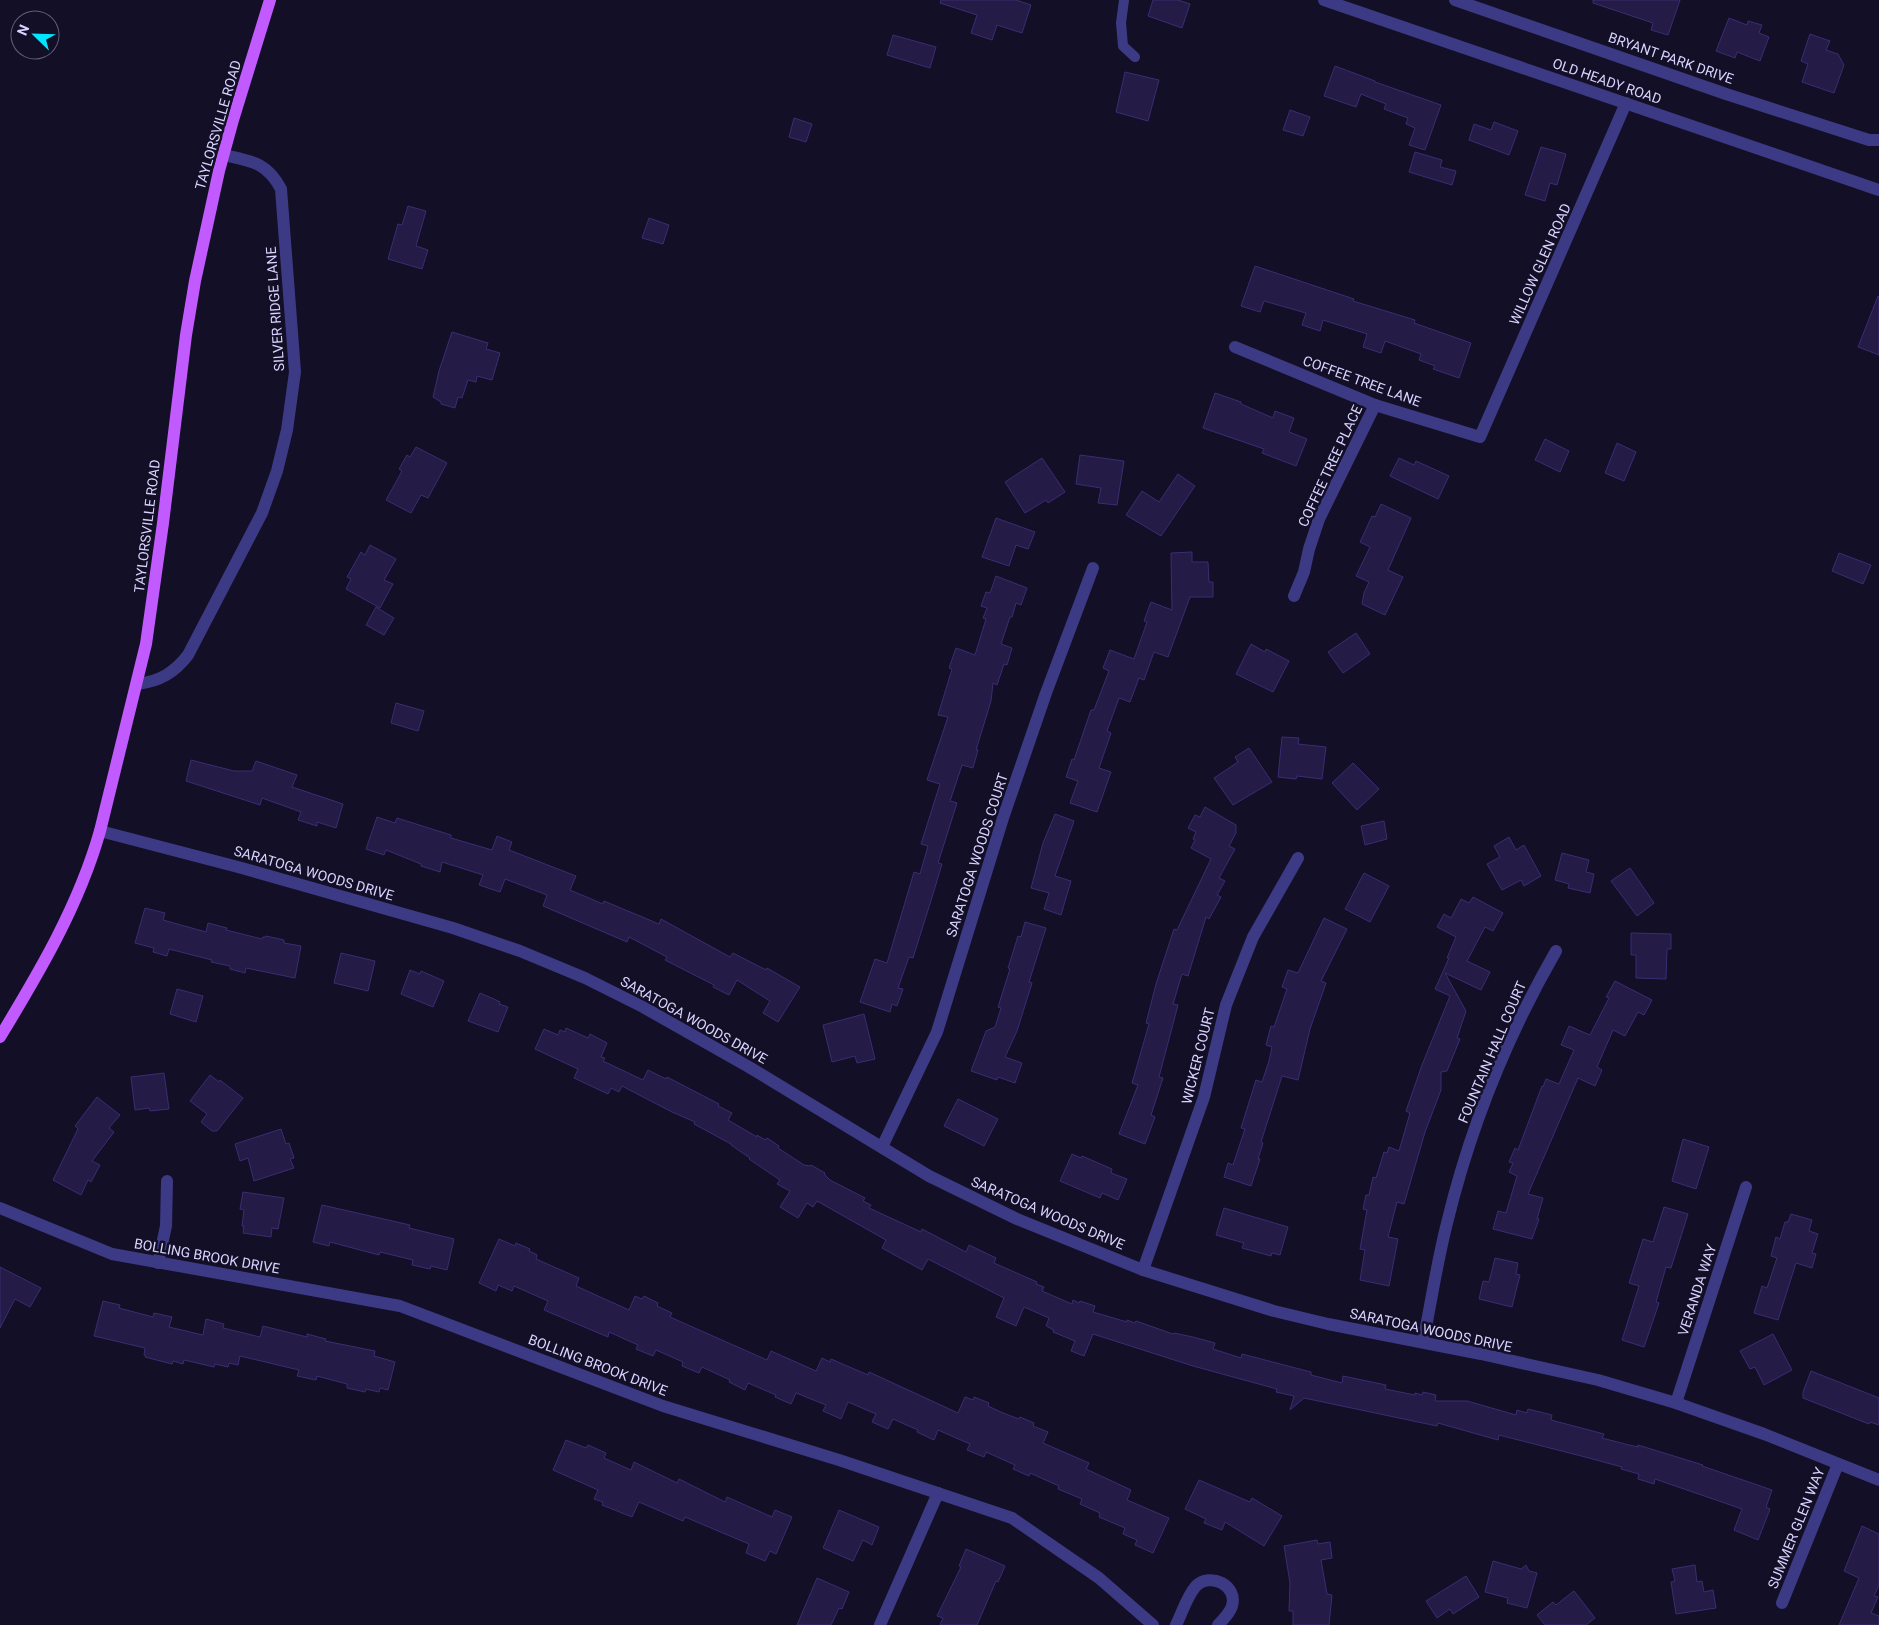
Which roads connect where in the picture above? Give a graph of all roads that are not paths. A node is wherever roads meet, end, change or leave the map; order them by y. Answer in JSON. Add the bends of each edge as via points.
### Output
{"nodes":[{"id":1,"x":270,"y":0,"type":"edge"},
{"id":2,"x":1124,"y":0,"type":"edge"},
{"id":3,"x":1324,"y":0,"type":"edge"},
{"id":4,"x":1455,"y":0,"type":"edge"},
{"id":5,"x":1135,"y":57,"type":"dead end"},
{"id":6,"x":1626,"y":103,"type":"junction"},
{"id":7,"x":1879,"y":140,"type":"edge"},
{"id":8,"x":224,"y":155,"type":"junction"},
{"id":9,"x":1879,"y":190,"type":"edge"},
{"id":10,"x":1235,"y":347,"type":"dead end"},
{"id":11,"x":1375,"y":405,"type":"junction"},
{"id":12,"x":1480,"y":437,"type":"joint"},
{"id":13,"x":1093,"y":568,"type":"dead end"},
{"id":14,"x":1294,"y":596,"type":"dead end"},
{"id":15,"x":138,"y":684,"type":"junction"},
{"id":16,"x":100,"y":831,"type":"junction"},
{"id":17,"x":1298,"y":858,"type":"dead end"},
{"id":18,"x":1556,"y":951,"type":"dead end"},
{"id":19,"x":0,"y":1037,"type":"edge"},
{"id":20,"x":882,"y":1147,"type":"junction"},
{"id":21,"x":167,"y":1181,"type":"dead end"},
{"id":22,"x":1746,"y":1187,"type":"dead end"},
{"id":23,"x":0,"y":1208,"type":"edge"},
{"id":24,"x":158,"y":1263,"type":"junction"},
{"id":25,"x":1144,"y":1270,"type":"junction"},
{"id":26,"x":1423,"y":1342,"type":"junction"},
{"id":27,"x":1676,"y":1403,"type":"junction"},
{"id":28,"x":1838,"y":1464,"type":"junction"},
{"id":29,"x":1879,"y":1480,"type":"edge"},
{"id":30,"x":938,"y":1493,"type":"junction"},
{"id":31,"x":1782,"y":1603,"type":"dead end"},
{"id":32,"x":880,"y":1625,"type":"edge"},
{"id":33,"x":1153,"y":1625,"type":"edge"},
{"id":34,"x":1176,"y":1625,"type":"edge"},
{"id":35,"x":1218,"y":1625,"type":"edge"}],
"edges":[{"from":1,"to":8,"type":"main road","name":"TAYLORSVILLE ROAD"},
{"from":2,"to":5,"type":"lane","via":[[1123,46]]},
{"from":3,"to":6,"type":"street","name":"OLD HEADY ROAD"},
{"from":4,"to":7,"type":"street","name":"BRYANT PARK DRIVE","via":[[1726,94],[1869,140]]},
{"from":6,"to":9,"type":"street","name":"OLD HEADY ROAD"},
{"from":6,"to":12,"type":"street","name":"WILLOW GLEN ROAD"},
{"from":8,"to":15,"type":"main road","name":"TAYLORSVILLE ROAD","via":[[186,335],[154,593]]},
{"from":8,"to":15,"type":"street","name":"SILVER RIDGE LANE","via":[[264,167],[281,189],[295,372],[287,430],[262,513],[188,655],[167,676]]},
{"from":10,"to":11,"type":"street","name":"COFFEE TREE LANE"},
{"from":11,"to":12,"type":"street","name":"COFFEE TREE LANE"},
{"from":11,"to":14,"type":"street","name":"COFFEE TREE PLACE","via":[[1319,519]]},
{"from":13,"to":20,"type":"street","name":"SARATOGA WOODS COURT","via":[[1003,818],[937,1032]]},
{"from":15,"to":16,"type":"main road","name":"TAYLORSVILLE ROAD"},
{"from":16,"to":19,"type":"main road","name":"TAYLORSVILLE ROAD","via":[[78,895],[43,966]]},
{"from":16,"to":20,"type":"street","name":"SARATOGA WOODS DRIVE","via":[[453,928],[527,954],[643,1007]]},
{"from":17,"to":25,"type":"street","name":"WICKER COURT","via":[[1253,937],[1226,1006],[1204,1097]]},
{"from":18,"to":26,"type":"street","name":"FOUNTAIN HALL COURT","via":[[1534,989],[1481,1110],[1446,1224]]},
{"from":20,"to":25,"type":"street","name":"SARATOGA WOODS DRIVE","via":[[929,1176],[1017,1219]]},
{"from":21,"to":24,"type":"street","via":[[166,1226]]},
{"from":22,"to":27,"type":"street","name":"VERANDA WAY"},
{"from":23,"to":24,"type":"street","name":"BOLLING BROOK DRIVE","via":[[112,1254]]},
{"from":24,"to":30,"type":"street","name":"BOLLING BROOK DRIVE","via":[[400,1306],[663,1406]]},
{"from":25,"to":26,"type":"street","name":"SARATOGA WOODS DRIVE","via":[[1274,1311]]},
{"from":26,"to":27,"type":"street","name":"SARATOGA WOODS DRIVE","via":[[1598,1380]]},
{"from":27,"to":28,"type":"street","name":"SARATOGA WOODS DRIVE"},
{"from":28,"to":29,"type":"street","name":"SARATOGA WOODS DRIVE"},
{"from":28,"to":31,"type":"street","name":"SUMMER GLEN WAY"},
{"from":30,"to":32,"type":"street"},
{"from":30,"to":33,"type":"street","name":"BOLLING BROOK DRIVE","via":[[1012,1518],[1099,1578]]},
{"from":34,"to":35,"type":"street","via":[[1196,1586],[1209,1580],[1223,1583],[1232,1594],[1232,1608]]}]}
